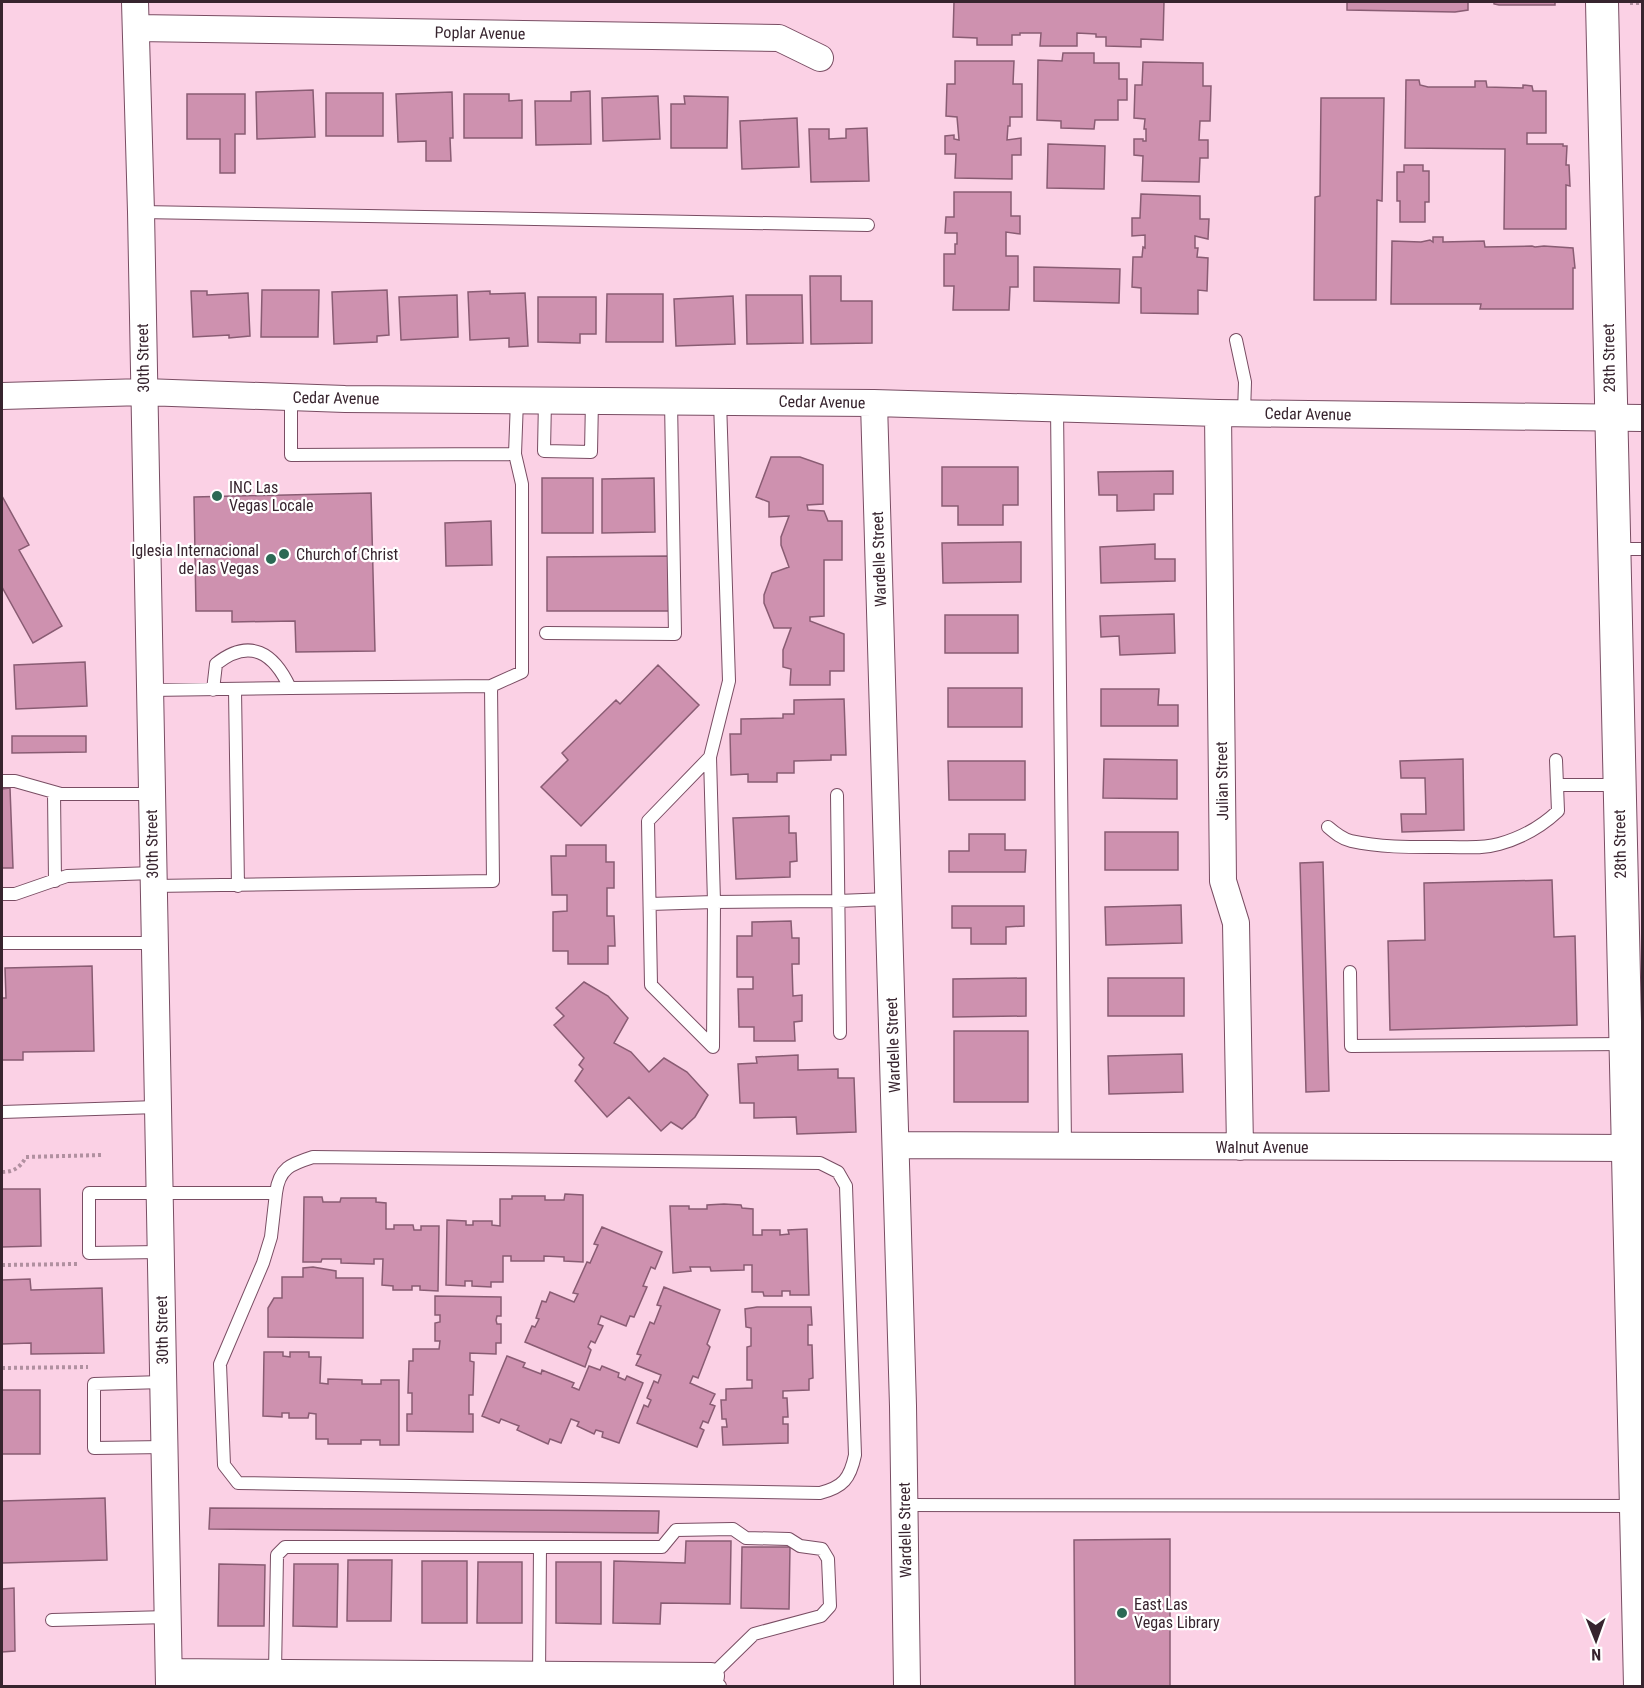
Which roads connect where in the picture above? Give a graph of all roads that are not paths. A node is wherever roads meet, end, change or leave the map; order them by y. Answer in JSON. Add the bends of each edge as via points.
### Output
{"nodes":[{"id":1,"x":135,"y":2,"type":"edge"},
{"id":2,"x":1602,"y":2,"type":"edge"},
{"id":3,"x":136,"y":28,"type":"junction"},
{"id":4,"x":820,"y":58,"type":"dead end"},
{"id":5,"x":141,"y":212,"type":"junction"},
{"id":6,"x":868,"y":225,"type":"dead end"},
{"id":7,"x":1236,"y":340,"type":"dead end"},
{"id":8,"x":144,"y":392,"type":"junction"},
{"id":9,"x":2,"y":396,"type":"edge"},
{"id":10,"x":291,"y":397,"type":"junction"},
{"id":11,"x":517,"y":400,"type":"junction"},
{"id":12,"x":545,"y":400,"type":"junction"},
{"id":13,"x":592,"y":400,"type":"junction"},
{"id":14,"x":671,"y":401,"type":"junction"},
{"id":15,"x":720,"y":401,"type":"junction"},
{"id":16,"x":874,"y":403,"type":"junction"},
{"id":17,"x":1057,"y":408,"type":"junction"},
{"id":18,"x":1218,"y":412,"type":"junction"},
{"id":19,"x":1244,"y":413,"type":"junction"},
{"id":20,"x":1642,"y":418,"type":"edge"},
{"id":21,"x":1611,"y":419,"type":"junction"},
{"id":22,"x":515,"y":454,"type":"junction"},
{"id":23,"x":1628,"y":549,"type":"edge"},
{"id":24,"x":546,"y":633,"type":"dead end"},
{"id":25,"x":491,"y":686,"type":"junction"},
{"id":26,"x":290,"y":688,"type":"junction"},
{"id":27,"x":149,"y":690,"type":"junction"},
{"id":28,"x":213,"y":690,"type":"junction"},
{"id":29,"x":235,"y":690,"type":"junction"},
{"id":30,"x":710,"y":757,"type":"junction"},
{"id":31,"x":1556,"y":760,"type":"dead end"},
{"id":32,"x":2,"y":781,"type":"edge"},
{"id":33,"x":1557,"y":784,"type":"junction"},
{"id":34,"x":1619,"y":785,"type":"junction"},
{"id":35,"x":54,"y":793,"type":"junction"},
{"id":36,"x":151,"y":794,"type":"junction"},
{"id":37,"x":837,"y":795,"type":"dead end"},
{"id":38,"x":1328,"y":827,"type":"dead end"},
{"id":39,"x":153,"y":880,"type":"junction"},
{"id":40,"x":55,"y":881,"type":"junction"},
{"id":41,"x":238,"y":886,"type":"junction"},
{"id":42,"x":2,"y":894,"type":"edge"},
{"id":43,"x":889,"y":898,"type":"junction"},
{"id":44,"x":714,"y":902,"type":"junction"},
{"id":45,"x":838,"y":902,"type":"junction"},
{"id":46,"x":650,"y":903,"type":"junction"},
{"id":47,"x":2,"y":943,"type":"edge"},
{"id":48,"x":154,"y":943,"type":"junction"},
{"id":49,"x":1350,"y":972,"type":"dead end"},
{"id":50,"x":840,"y":1033,"type":"dead end"},
{"id":51,"x":1625,"y":1044,"type":"junction"},
{"id":52,"x":1634,"y":1096,"type":"edge"},
{"id":53,"x":157,"y":1107,"type":"junction"},
{"id":54,"x":2,"y":1112,"type":"edge"},
{"id":55,"x":896,"y":1145,"type":"junction"},
{"id":56,"x":1065,"y":1146,"type":"junction"},
{"id":57,"x":1240,"y":1147,"type":"junction"},
{"id":58,"x":1627,"y":1148,"type":"junction"},
{"id":59,"x":159,"y":1193,"type":"junction"},
{"id":60,"x":276,"y":1193,"type":"junction"},
{"id":61,"x":160,"y":1252,"type":"junction"},
{"id":62,"x":1636,"y":1276,"type":"edge"},
{"id":63,"x":163,"y":1382,"type":"junction"},
{"id":64,"x":164,"y":1448,"type":"junction"},
{"id":65,"x":905,"y":1505,"type":"junction"},
{"id":66,"x":1636,"y":1506,"type":"junction"},
{"id":67,"x":540,"y":1547,"type":"junction"},
{"id":68,"x":168,"y":1617,"type":"junction"},
{"id":69,"x":52,"y":1620,"type":"dead end"},
{"id":70,"x":1641,"y":1677,"type":"edge"},
{"id":71,"x":169,"y":1679,"type":"edge"},
{"id":72,"x":275,"y":1679,"type":"edge"},
{"id":73,"x":539,"y":1680,"type":"edge"},
{"id":74,"x":716,"y":1681,"type":"edge"},
{"id":75,"x":907,"y":1686,"type":"edge"}],
"edges":[{"from":1,"to":3,"type":"street","name":"30th Street"},
{"from":2,"to":21,"type":"street","name":"28th Street"},
{"from":3,"to":4,"type":"street","name":"Poplar Avenue","via":[[779,38]]},
{"from":3,"to":5,"type":"street","name":"30th Street"},
{"from":5,"to":6,"type":"lane"},
{"from":5,"to":8,"type":"street","name":"30th Street"},
{"from":7,"to":19,"type":"lane","via":[[1245,382]]},
{"from":8,"to":9,"type":"street","name":"Cedar Avenue"},
{"from":8,"to":10,"type":"street","name":"Cedar Avenue"},
{"from":8,"to":27,"type":"street","name":"30th Street"},
{"from":10,"to":11,"type":"street","name":"Cedar Avenue"},
{"from":10,"to":22,"type":"lane","via":[[291,455]]},
{"from":11,"to":12,"type":"street","name":"Cedar Avenue"},
{"from":11,"to":22,"type":"lane"},
{"from":12,"to":13,"type":"street","name":"Cedar Avenue"},
{"from":12,"to":13,"type":"lane","via":[[544,451],[591,452]]},
{"from":13,"to":14,"type":"street","name":"Cedar Avenue"},
{"from":14,"to":15,"type":"street","name":"Cedar Avenue"},
{"from":14,"to":24,"type":"lane","via":[[675,633]]},
{"from":15,"to":16,"type":"street","name":"Cedar Avenue"},
{"from":15,"to":30,"type":"lane","via":[[729,681]]},
{"from":16,"to":17,"type":"street","name":"Cedar Avenue"},
{"from":16,"to":43,"type":"street","name":"Wardelle Street"},
{"from":17,"to":18,"type":"street","name":"Cedar Avenue"},
{"from":17,"to":56,"type":"lane"},
{"from":18,"to":19,"type":"street","name":"Cedar Avenue"},
{"from":18,"to":57,"type":"street","name":"Julian Street","via":[[1223,881],[1236,922]]},
{"from":19,"to":21,"type":"street","name":"Cedar Avenue"},
{"from":20,"to":21,"type":"street","name":"Cedar Avenue"},
{"from":21,"to":23,"type":"street","name":"28th Street"},
{"from":22,"to":25,"type":"lane","via":[[522,484],[522,672]]},
{"from":23,"to":34,"type":"street","name":"28th Street"},
{"from":25,"to":26,"type":"lane"},
{"from":25,"to":41,"type":"lane","via":[[493,881]]},
{"from":26,"to":28,"type":"lane","via":[[282,671],[267,656],[249,650],[229,654],[216,664]]},
{"from":26,"to":29,"type":"lane"},
{"from":27,"to":28,"type":"lane"},
{"from":27,"to":36,"type":"street","name":"30th Street"},
{"from":28,"to":29,"type":"lane"},
{"from":29,"to":41,"type":"lane"},
{"from":30,"to":44,"type":"lane"},
{"from":30,"to":46,"type":"lane","via":[[648,821]]},
{"from":31,"to":33,"type":"lane"},
{"from":32,"to":35,"type":"lane"},
{"from":33,"to":34,"type":"lane"},
{"from":33,"to":38,"type":"lane","via":[[1558,811],[1535,829],[1496,845],[1400,847],[1351,841]]},
{"from":34,"to":51,"type":"street","name":"28th Street"},
{"from":35,"to":36,"type":"lane"},
{"from":35,"to":40,"type":"lane"},
{"from":36,"to":39,"type":"street","name":"30th Street"},
{"from":37,"to":45,"type":"lane"},
{"from":39,"to":40,"type":"lane","via":[[67,876]]},
{"from":39,"to":41,"type":"lane"},
{"from":39,"to":48,"type":"street","name":"30th Street"},
{"from":40,"to":42,"type":"lane","via":[[15,894]]},
{"from":43,"to":45,"type":"lane"},
{"from":43,"to":55,"type":"street","name":"Wardelle Street"},
{"from":44,"to":45,"type":"lane"},
{"from":44,"to":46,"type":"lane"},
{"from":44,"to":46,"type":"lane","via":[[712,1047],[651,986]]},
{"from":45,"to":50,"type":"lane"},
{"from":47,"to":48,"type":"lane"},
{"from":48,"to":53,"type":"street","name":"30th Street"},
{"from":49,"to":51,"type":"lane","via":[[1351,1046]]},
{"from":51,"to":52,"type":"street","name":"28th Street"},
{"from":52,"to":58,"type":"street","name":"28th Street"},
{"from":53,"to":54,"type":"lane"},
{"from":53,"to":59,"type":"street","name":"30th Street"},
{"from":55,"to":56,"type":"street","name":"Walnut Avenue"},
{"from":55,"to":65,"type":"street","name":"Wardelle Street"},
{"from":56,"to":57,"type":"street","name":"Walnut Avenue"},
{"from":57,"to":58,"type":"street","name":"Walnut Avenue"},
{"from":58,"to":62,"type":"street","name":"28th Street"},
{"from":59,"to":60,"type":"lane"},
{"from":59,"to":61,"type":"street","name":"30th Street"},
{"from":59,"to":61,"type":"lane","via":[[89,1193],[89,1253]]},
{"from":60,"to":60,"type":"lane","via":[[263,1263],[220,1364],[224,1466],[238,1483],[820,1493],[837,1488],[851,1473],[855,1455],[846,1186],[838,1172],[820,1163],[313,1157],[291,1165],[277,1179]]},
{"from":61,"to":63,"type":"street","name":"30th Street"},
{"from":62,"to":66,"type":"street","name":"28th Street"},
{"from":63,"to":64,"type":"street","name":"30th Street"},
{"from":63,"to":64,"type":"lane","via":[[94,1384],[94,1448]]},
{"from":64,"to":68,"type":"street","name":"30th Street"},
{"from":65,"to":66,"type":"lane"},
{"from":65,"to":75,"type":"street","name":"Wardelle Street"},
{"from":66,"to":70,"type":"street","name":"28th Street"},
{"from":67,"to":72,"type":"lane","via":[[285,1547],[277,1556]]},
{"from":67,"to":73,"type":"lane"},
{"from":67,"to":74,"type":"lane","via":[[662,1547],[676,1530],[733,1529],[746,1538],[789,1539],[800,1546],[822,1549],[828,1559],[830,1606],[820,1616],[754,1634]]},
{"from":68,"to":69,"type":"lane"},
{"from":68,"to":71,"type":"street","name":"30th Street"},
{"from":71,"to":72,"type":"street"},
{"from":72,"to":73,"type":"street"},
{"from":73,"to":74,"type":"street"}]}
